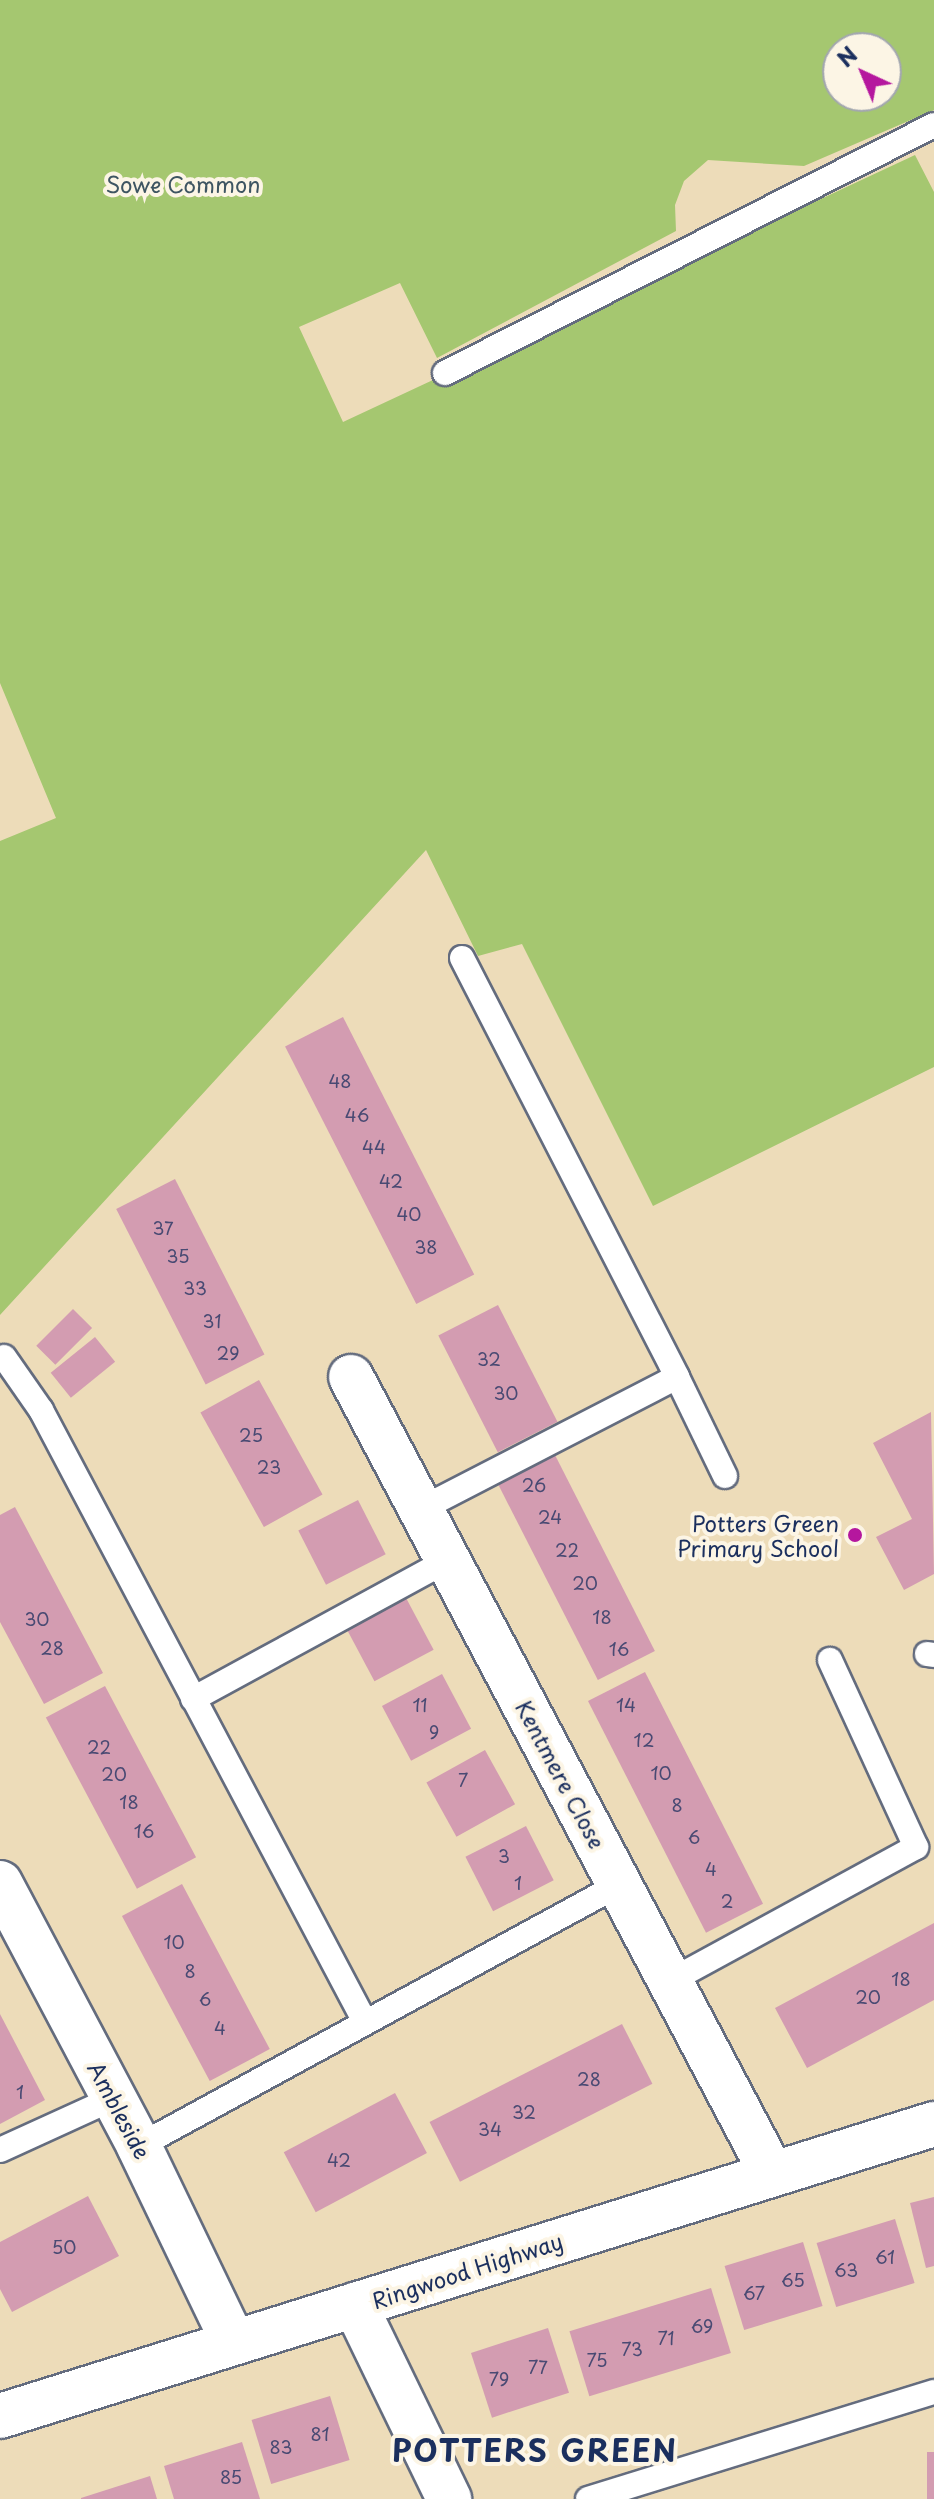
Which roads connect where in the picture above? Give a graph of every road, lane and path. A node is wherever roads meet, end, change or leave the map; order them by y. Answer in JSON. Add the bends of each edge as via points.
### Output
{"nodes":[{"id":1,"x":934,"y":125,"type":"edge"},
{"id":2,"x":445,"y":373,"type":"dead end"},
{"id":3,"x":462,"y":958,"type":"dead end"},
{"id":4,"x":4,"y":1357,"type":"dead end"},
{"id":5,"x":351,"y":1377,"type":"dead end"},
{"id":6,"x":677,"y":1377,"type":"junction"},
{"id":7,"x":725,"y":1476,"type":"dead end"},
{"id":8,"x":421,"y":1509,"type":"junction"},
{"id":9,"x":448,"y":1560,"type":"junction"},
{"id":10,"x":830,"y":1660,"type":"dead end"},
{"id":11,"x":193,"y":1699,"type":"junction"},
{"id":12,"x":0,"y":1883,"type":"edge"},
{"id":13,"x":620,"y":1884,"type":"junction"},
{"id":14,"x":672,"y":1980,"type":"junction"},
{"id":15,"x":365,"y":2022,"type":"junction"},
{"id":16,"x":114,"y":2098,"type":"junction"},
{"id":17,"x":934,"y":2124,"type":"edge"},
{"id":18,"x":139,"y":2146,"type":"junction"},
{"id":19,"x":0,"y":2150,"type":"edge"},
{"id":20,"x":771,"y":2172,"type":"junction"},
{"id":21,"x":355,"y":2305,"type":"junction"},
{"id":22,"x":233,"y":2341,"type":"junction"},
{"id":23,"x":934,"y":2392,"type":"edge"},
{"id":24,"x":0,"y":2416,"type":"edge"},
{"id":25,"x":449,"y":2499,"type":"edge"},
{"id":26,"x":588,"y":2499,"type":"edge"}],
"edges":[{"from":1,"to":2,"type":"lane"},
{"from":3,"to":6,"type":"lane"},
{"from":4,"to":11,"type":"lane","via":[[41,1410]]},
{"from":5,"to":8,"type":"street","name":"Kentmere Close"},
{"from":6,"to":7,"type":"lane"},
{"from":6,"to":8,"type":"lane"},
{"from":8,"to":9,"type":"street","name":"Kentmere Close"},
{"from":9,"to":11,"type":"lane"},
{"from":9,"to":13,"type":"street","name":"Kentmere Close"},
{"from":10,"to":14,"type":"lane","via":[[916,1847]]},
{"from":11,"to":15,"type":"lane"},
{"from":12,"to":16,"type":"street","name":"Ambleside"},
{"from":13,"to":14,"type":"street","name":"Kentmere Close"},
{"from":13,"to":15,"type":"lane"},
{"from":14,"to":20,"type":"street","name":"Kentmere Close"},
{"from":15,"to":18,"type":"lane"},
{"from":16,"to":18,"type":"street","name":"Ambleside"},
{"from":16,"to":19,"type":"lane"},
{"from":17,"to":20,"type":"street","name":"Ringwood Highway"},
{"from":18,"to":22,"type":"street","name":"Ambleside"},
{"from":20,"to":21,"type":"street","name":"Ringwood Highway"},
{"from":21,"to":22,"type":"street","name":"Ringwood Highway"},
{"from":21,"to":25,"type":"street"},
{"from":22,"to":24,"type":"street","name":"Ringwood Highway"},
{"from":23,"to":26,"type":"lane"}]}
